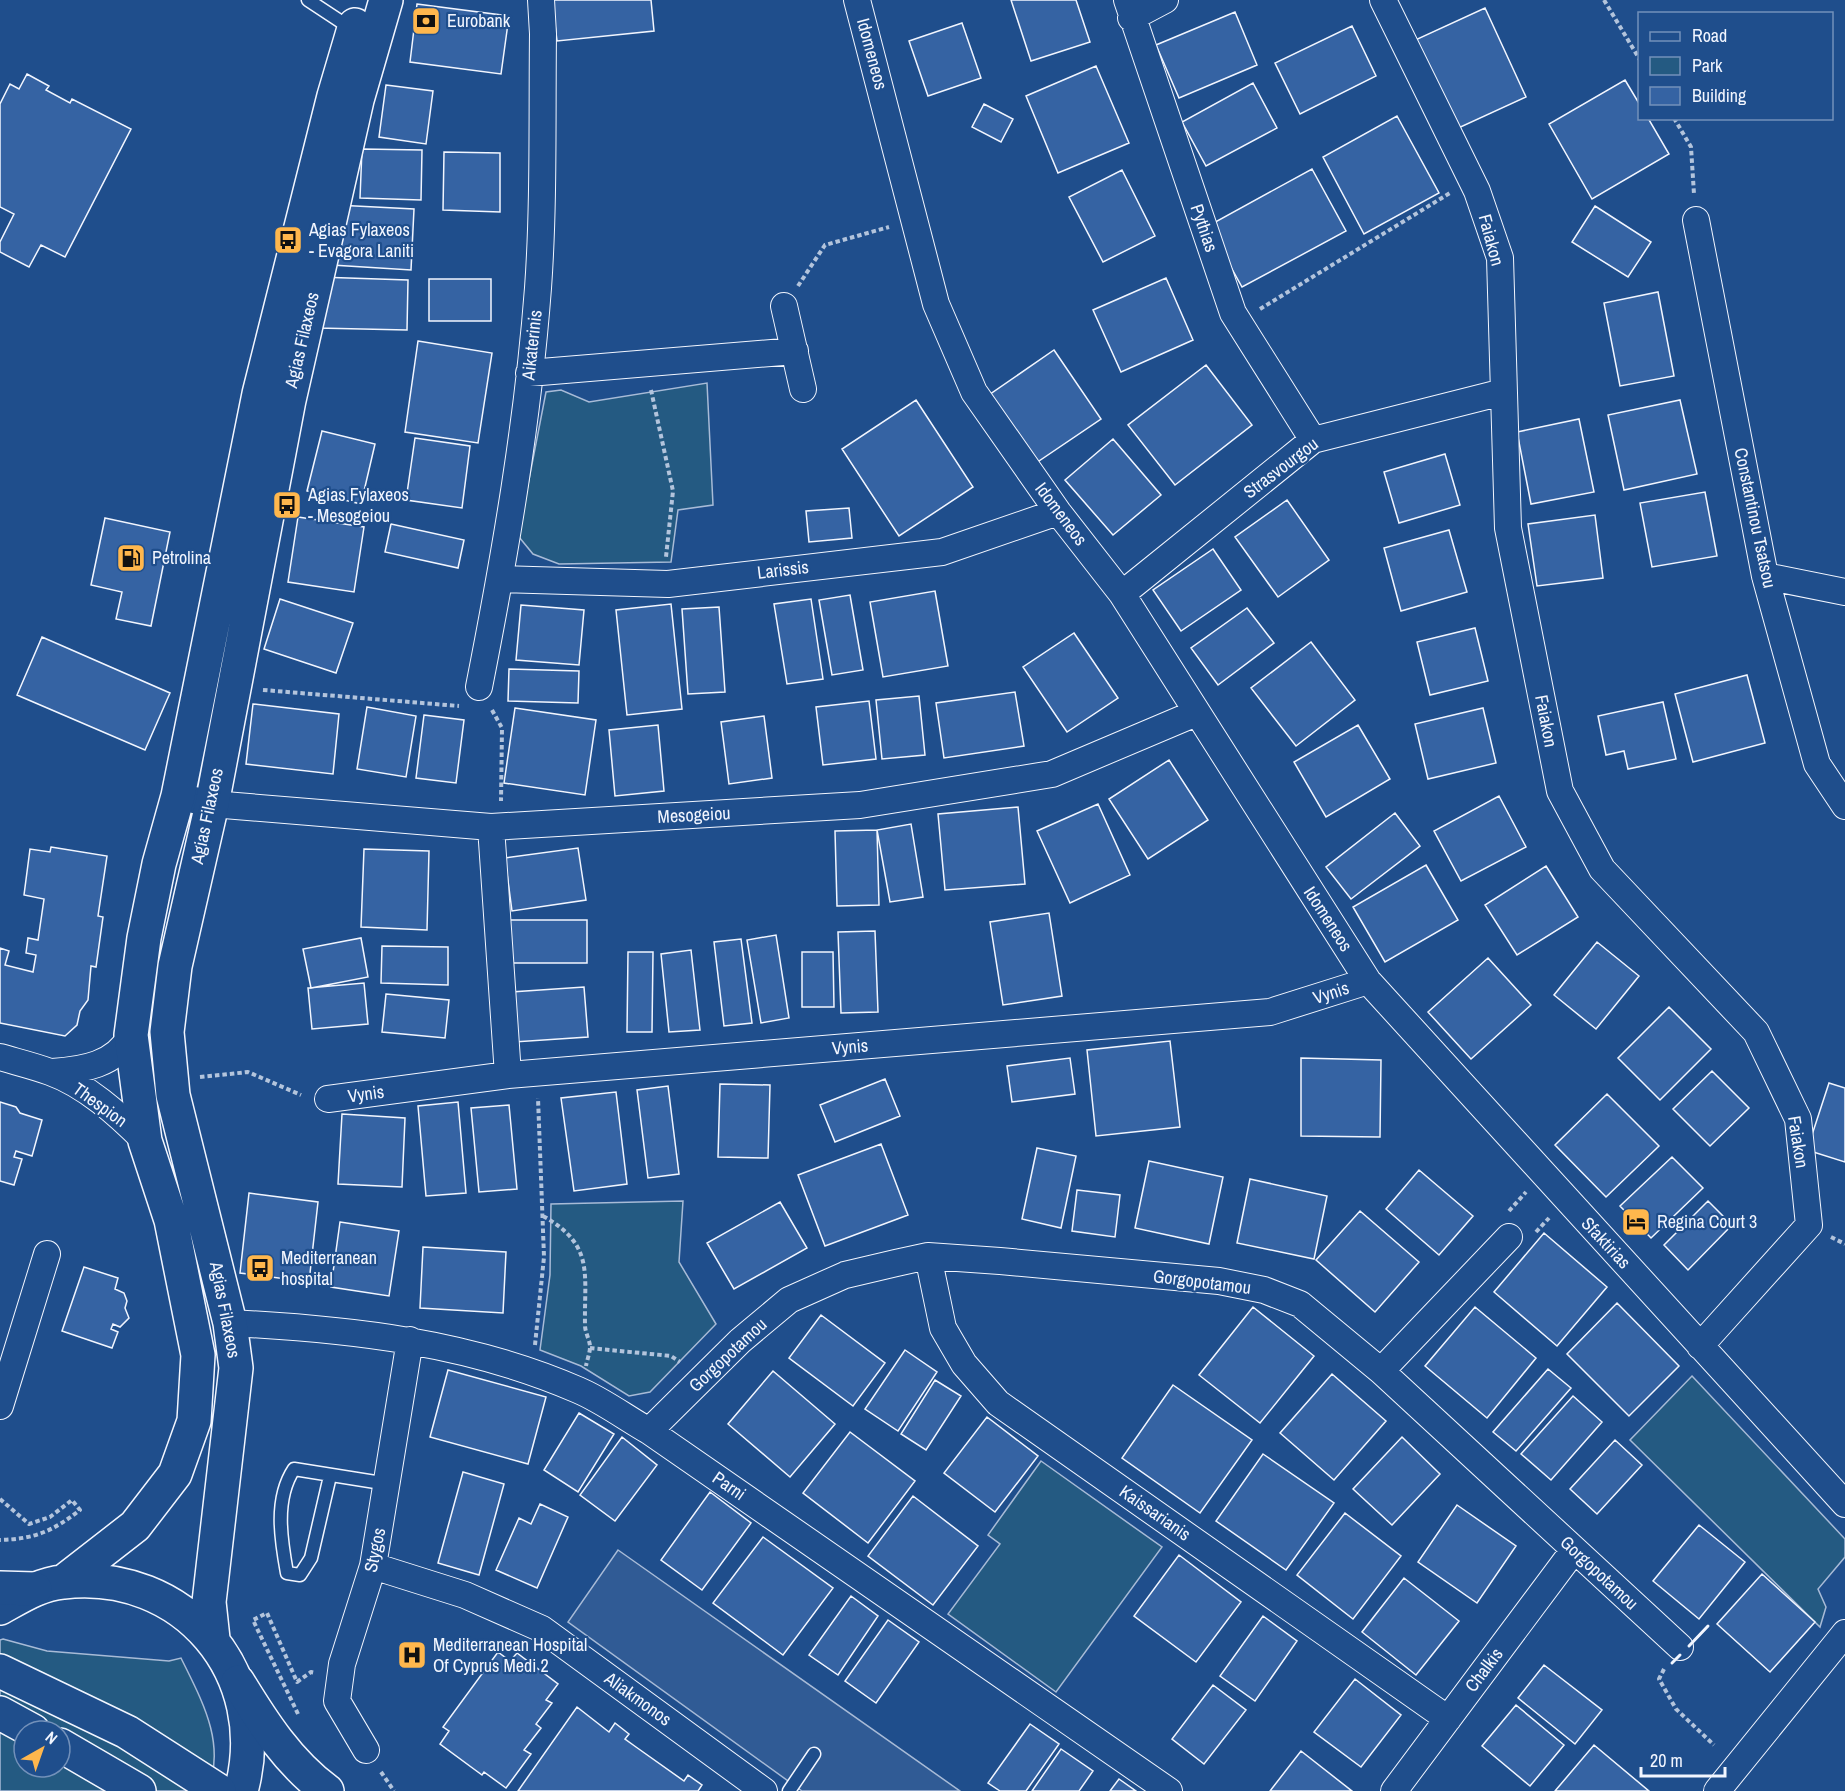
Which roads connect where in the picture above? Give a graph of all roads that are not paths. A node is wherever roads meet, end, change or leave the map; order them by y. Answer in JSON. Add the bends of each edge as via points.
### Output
{"nodes":[{"id":1,"x":308,"y":0,"type":"edge"},
{"id":2,"x":386,"y":0,"type":"edge"},
{"id":3,"x":541,"y":0,"type":"edge"},
{"id":4,"x":857,"y":0,"type":"edge"},
{"id":5,"x":1165,"y":0,"type":"edge"},
{"id":6,"x":1383,"y":0,"type":"edge"},
{"id":7,"x":1129,"y":9,"type":"edge"},
{"id":8,"x":358,"y":15,"type":"edge"},
{"id":9,"x":1696,"y":220,"type":"road end"},
{"id":10,"x":784,"y":306,"type":"road end"},
{"id":11,"x":795,"y":351,"type":"junction"},
{"id":12,"x":529,"y":373,"type":"junction"},
{"id":13,"x":803,"y":389,"type":"dead end"},
{"id":14,"x":1503,"y":392,"type":"junction"},
{"id":15,"x":1313,"y":440,"type":"junction"},
{"id":16,"x":1058,"y":512,"type":"junction"},
{"id":17,"x":1765,"y":576,"type":"junction"},
{"id":18,"x":500,"y":579,"type":"junction"},
{"id":19,"x":1845,"y":592,"type":"edge"},
{"id":20,"x":1122,"y":594,"type":"junction"},
{"id":21,"x":473,"y":697,"type":"road end"},
{"id":22,"x":1196,"y":713,"type":"junction"},
{"id":23,"x":178,"y":796,"type":"junction"},
{"id":24,"x":212,"y":804,"type":"junction"},
{"id":25,"x":1845,"y":806,"type":"edge"},
{"id":26,"x":496,"y":826,"type":"junction"},
{"id":27,"x":1368,"y":981,"type":"junction"},
{"id":28,"x":131,"y":1035,"type":"junction"},
{"id":29,"x":0,"y":1057,"type":"edge"},
{"id":30,"x":52,"y":1072,"type":"junction"},
{"id":31,"x":507,"y":1075,"type":"junction"},
{"id":32,"x":328,"y":1099,"type":"road end"},
{"id":33,"x":145,"y":1141,"type":"junction"},
{"id":34,"x":1507,"y":1227,"type":"road end"},
{"id":35,"x":47,"y":1254,"type":"dead end"},
{"id":36,"x":928,"y":1256,"type":"junction"},
{"id":37,"x":230,"y":1323,"type":"junction"},
{"id":38,"x":410,"y":1340,"type":"junction"},
{"id":39,"x":1700,"y":1346,"type":"junction"},
{"id":40,"x":1382,"y":1371,"type":"junction"},
{"id":41,"x":0,"y":1406,"type":"edge"},
{"id":42,"x":649,"y":1431,"type":"junction"},
{"id":43,"x":330,"y":1476,"type":"junction"},
{"id":44,"x":388,"y":1484,"type":"junction"},
{"id":45,"x":1845,"y":1504,"type":"edge"},
{"id":46,"x":1574,"y":1550,"type":"junction"},
{"id":47,"x":373,"y":1566,"type":"junction"},
{"id":48,"x":49,"y":1585,"type":"junction"},
{"id":49,"x":0,"y":1587,"type":"edge"},
{"id":50,"x":0,"y":1608,"type":"edge"},
{"id":51,"x":1845,"y":1633,"type":"edge"},
{"id":52,"x":213,"y":1639,"type":"junction"},
{"id":53,"x":1673,"y":1655,"type":"road end"},
{"id":54,"x":0,"y":1671,"type":"edge"},
{"id":55,"x":238,"y":1682,"type":"junction"},
{"id":56,"x":1448,"y":1719,"type":"junction"},
{"id":57,"x":366,"y":1750,"type":"dead end"},
{"id":58,"x":72,"y":1752,"type":"edge"},
{"id":59,"x":814,"y":1754,"type":"dead end"},
{"id":60,"x":1720,"y":1790,"type":"edge"},
{"id":61,"x":139,"y":1791,"type":"edge"},
{"id":62,"x":219,"y":1791,"type":"edge"},
{"id":63,"x":241,"y":1791,"type":"edge"},
{"id":64,"x":327,"y":1791,"type":"edge"},
{"id":65,"x":764,"y":1791,"type":"edge"},
{"id":66,"x":789,"y":1791,"type":"edge"},
{"id":67,"x":1169,"y":1791,"type":"edge"},
{"id":68,"x":1394,"y":1791,"type":"edge"}],
"edges":[{"from":1,"to":8,"type":"lane"},
{"from":2,"to":24,"type":"main road","name":"Agias Filaxeos","via":[[357,100],[289,400]]},
{"from":3,"to":12,"type":"street","name":"Aikaterinis","via":[[538,286]]},
{"from":4,"to":16,"type":"street","name":"Idomeneos","via":[[936,304],[974,392]]},
{"from":5,"to":7,"type":"street"},
{"from":6,"to":14,"type":"street","name":"Faiakon","via":[[1471,180],[1500,258]]},
{"from":7,"to":15,"type":"street","name":"Pythias","via":[[1233,313]]},
{"from":8,"to":23,"type":"main road","name":"Agias Filaxeos","via":[[259,394]]},
{"from":9,"to":17,"type":"street","name":"Constantinou Tsatsou"},
{"from":10,"to":11,"type":"street"},
{"from":11,"to":12,"type":"street"},
{"from":11,"to":13,"type":"street"},
{"from":12,"to":18,"type":"street","name":"Aikaterinis"},
{"from":14,"to":15,"type":"street","name":"Strasvourgou"},
{"from":14,"to":39,"type":"street","name":"Faiakon","via":[[1508,528],[1560,790],[1602,869],[1756,1032],[1798,1119],[1809,1225]]},
{"from":15,"to":20,"type":"street","name":"Strasvourgou"},
{"from":16,"to":18,"type":"street","name":"Larissis","via":[[942,552],[663,584]]},
{"from":16,"to":20,"type":"street","name":"Idomeneos"},
{"from":17,"to":19,"type":"street"},
{"from":17,"to":25,"type":"street","name":"Constantinou Tsatsou","via":[[1817,764]]},
{"from":18,"to":21,"type":"street","name":"Aikaterinis"},
{"from":20,"to":22,"type":"street","name":"Idomeneos"},
{"from":22,"to":26,"type":"street","name":"Mesogeiou","via":[[1052,774],[860,805]]},
{"from":22,"to":27,"type":"street","name":"Idomeneos"},
{"from":23,"to":24,"type":"street","name":"Mesogeiou"},
{"from":23,"to":28,"type":"main road","name":"Agias Filaxeos","via":[[144,938]]},
{"from":24,"to":26,"type":"street","name":"Mesogeiou"},
{"from":24,"to":37,"type":"main road","name":"Agias Filaxeos","via":[[175,966],[167,1032],[173,1095]]},
{"from":26,"to":31,"type":"street"},
{"from":27,"to":31,"type":"street","name":"Vynis","via":[[1270,1012]]},
{"from":27,"to":39,"type":"street","name":"Sfaktirias"},
{"from":28,"to":30,"type":"street","name":"Thespion","via":[[125,1047],[103,1062],[80,1071]]},
{"from":28,"to":33,"type":"main road","name":"Agias Filaxeos"},
{"from":29,"to":30,"type":"street","name":"Thespion"},
{"from":30,"to":33,"type":"street","name":"Thespion","via":[[95,1097]]},
{"from":31,"to":32,"type":"street","name":"Vynis"},
{"from":33,"to":48,"type":"main road","name":"Agias Filaxeos","via":[[171,1220],[198,1355],[194,1421],[175,1474],[135,1526]]},
{"from":34,"to":40,"type":"street"},
{"from":35,"to":41,"type":"street"},
{"from":36,"to":40,"type":"street","name":"Gorgopotamou","via":[[1207,1280],[1264,1290],[1300,1305]]},
{"from":36,"to":42,"type":"street","name":"Gorgopotamou","via":[[845,1275],[789,1300],[740,1341]]},
{"from":36,"to":56,"type":"street","name":"Kaissarianis","via":[[943,1328],[964,1364],[998,1403]]},
{"from":37,"to":38,"type":"street","name":"Parni","via":[[297,1325]]},
{"from":37,"to":52,"type":"main road","name":"Agias Filaxeos","via":[[236,1368],[209,1602]]},
{"from":38,"to":42,"type":"street","name":"Parni","via":[[475,1354],[580,1390]]},
{"from":38,"to":44,"type":"street","name":"Stygos"},
{"from":39,"to":45,"type":"street","name":"Sfaktirias"},
{"from":40,"to":46,"type":"street","name":"Gorgopotamou"},
{"from":42,"to":67,"type":"street","name":"Parni"},
{"from":43,"to":43,"type":"lane","via":[[294,1469],[288,1478],[279,1529],[287,1573],[300,1575],[311,1558]]},
{"from":43,"to":44,"type":"lane"},
{"from":44,"to":47,"type":"street","name":"Stygos"},
{"from":46,"to":53,"type":"street","name":"Gorgopotamou"},
{"from":46,"to":56,"type":"street","name":"Chalkis"},
{"from":47,"to":57,"type":"street","name":"Stygos","via":[[342,1664],[337,1701]]},
{"from":47,"to":65,"type":"street","name":"Aliakmonos","via":[[465,1595],[542,1629]]},
{"from":48,"to":49,"type":"main road"},
{"from":48,"to":50,"type":"main road","name":"Agias Filaxeos"},
{"from":48,"to":52,"type":"main road","via":[[118,1582],[171,1602]]},
{"from":51,"to":60,"type":"street"},
{"from":52,"to":55,"type":"main road"},
{"from":54,"to":62,"type":"main road","via":[[127,1732]]},
{"from":55,"to":63,"type":"main road","via":[[249,1736]]},
{"from":55,"to":64,"type":"main road","via":[[268,1732]]},
{"from":56,"to":68,"type":"street","name":"Chalkis"},
{"from":58,"to":61,"type":"main road"},
{"from":59,"to":66,"type":"lane"}]}
